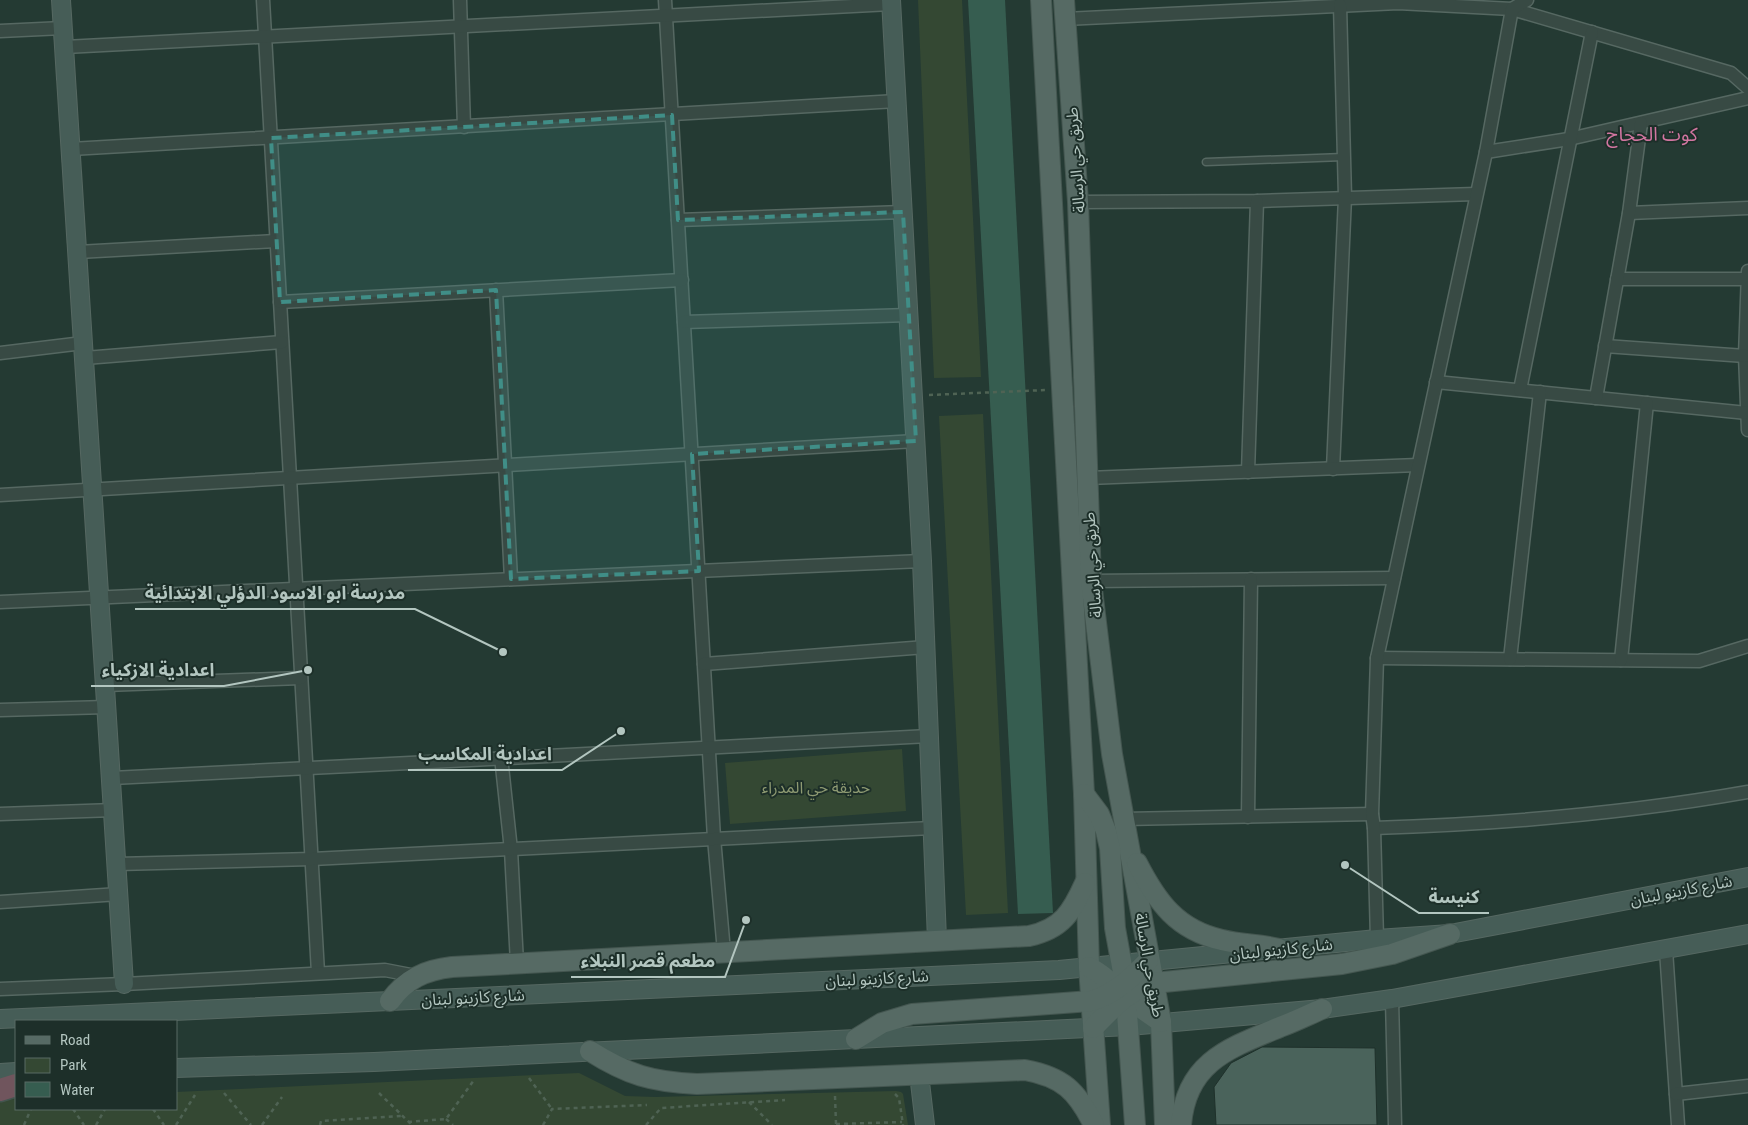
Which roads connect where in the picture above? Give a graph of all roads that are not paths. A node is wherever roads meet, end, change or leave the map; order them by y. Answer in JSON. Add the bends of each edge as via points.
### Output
{"nodes":[{"id":1,"x":62,"y":0,"type":"edge"},
{"id":2,"x":263,"y":0,"type":"edge"},
{"id":3,"x":460,"y":0,"type":"edge"},
{"id":4,"x":666,"y":0,"type":"edge"},
{"id":5,"x":1041,"y":0,"type":"edge"},
{"id":6,"x":1527,"y":0,"type":"edge"},
{"id":7,"x":891,"y":2,"type":"edge"},
{"id":8,"x":1398,"y":2,"type":"edge"},
{"id":9,"x":1340,"y":5,"type":"junction"},
{"id":10,"x":1065,"y":9,"type":"edge"},
{"id":11,"x":1512,"y":9,"type":"junction"},
{"id":12,"x":666,"y":16,"type":"junction"},
{"id":13,"x":461,"y":26,"type":"junction"},
{"id":14,"x":63,"y":28,"type":"junction"},
{"id":15,"x":0,"y":31,"type":"edge"},
{"id":16,"x":1592,"y":32,"type":"junction"},
{"id":17,"x":265,"y":37,"type":"junction"},
{"id":18,"x":64,"y":47,"type":"junction"},
{"id":19,"x":1748,"y":88,"type":"edge"},
{"id":20,"x":1748,"y":98,"type":"edge"},
{"id":21,"x":896,"y":101,"type":"junction"},
{"id":22,"x":672,"y":114,"type":"junction"},
{"id":23,"x":1641,"y":123,"type":"junction"},
{"id":24,"x":464,"y":127,"type":"junction"},
{"id":25,"x":270,"y":138,"type":"junction"},
{"id":26,"x":1569,"y":139,"type":"junction"},
{"id":27,"x":71,"y":150,"type":"junction"},
{"id":28,"x":1486,"y":152,"type":"junction"},
{"id":29,"x":1344,"y":157,"type":"junction"},
{"id":30,"x":1206,"y":162,"type":"dead end"},
{"id":31,"x":1476,"y":194,"type":"junction"},
{"id":32,"x":1345,"y":197,"type":"junction"},
{"id":33,"x":1257,"y":201,"type":"junction"},
{"id":34,"x":1078,"y":202,"type":"junction"},
{"id":35,"x":1748,"y":208,"type":"edge"},
{"id":36,"x":903,"y":212,"type":"junction"},
{"id":37,"x":1629,"y":213,"type":"junction"},
{"id":38,"x":678,"y":220,"type":"junction"},
{"id":39,"x":276,"y":241,"type":"junction"},
{"id":40,"x":78,"y":252,"type":"junction"},
{"id":41,"x":1748,"y":271,"type":"edge"},
{"id":42,"x":1617,"y":279,"type":"junction"},
{"id":43,"x":1748,"y":279,"type":"edge"},
{"id":44,"x":682,"y":280,"type":"junction"},
{"id":45,"x":496,"y":290,"type":"junction"},
{"id":46,"x":280,"y":302,"type":"junction"},
{"id":47,"x":909,"y":315,"type":"junction"},
{"id":48,"x":684,"y":322,"type":"junction"},
{"id":49,"x":282,"y":342,"type":"junction"},
{"id":50,"x":1605,"y":346,"type":"junction"},
{"id":51,"x":84,"y":350,"type":"junction"},
{"id":52,"x":0,"y":353,"type":"edge"},
{"id":53,"x":1745,"y":356,"type":"junction"},
{"id":54,"x":1436,"y":382,"type":"junction"},
{"id":55,"x":1520,"y":390,"type":"junction"},
{"id":56,"x":1540,"y":392,"type":"junction"},
{"id":57,"x":1596,"y":398,"type":"junction"},
{"id":58,"x":1647,"y":403,"type":"junction"},
{"id":59,"x":1747,"y":413,"type":"junction"},
{"id":60,"x":1748,"y":430,"type":"edge"},
{"id":61,"x":916,"y":440,"type":"junction"},
{"id":62,"x":692,"y":454,"type":"junction"},
{"id":63,"x":506,"y":465,"type":"junction"},
{"id":64,"x":1418,"y":465,"type":"junction"},
{"id":65,"x":1333,"y":468,"type":"junction"},
{"id":66,"x":1248,"y":472,"type":"junction"},
{"id":67,"x":290,"y":478,"type":"junction"},
{"id":68,"x":1088,"y":478,"type":"junction"},
{"id":69,"x":93,"y":490,"type":"junction"},
{"id":70,"x":0,"y":495,"type":"edge"},
{"id":71,"x":922,"y":561,"type":"junction"},
{"id":72,"x":699,"y":571,"type":"junction"},
{"id":73,"x":1394,"y":578,"type":"junction"},
{"id":74,"x":511,"y":579,"type":"junction"},
{"id":75,"x":1251,"y":579,"type":"junction"},
{"id":76,"x":1091,"y":581,"type":"junction"},
{"id":77,"x":296,"y":589,"type":"junction"},
{"id":78,"x":100,"y":598,"type":"junction"},
{"id":79,"x":0,"y":602,"type":"edge"},
{"id":80,"x":1748,"y":646,"type":"edge"},
{"id":81,"x":926,"y":647,"type":"junction"},
{"id":82,"x":1377,"y":658,"type":"junction"},
{"id":83,"x":1510,"y":659,"type":"junction"},
{"id":84,"x":1621,"y":660,"type":"junction"},
{"id":85,"x":704,"y":664,"type":"junction"},
{"id":86,"x":301,"y":678,"type":"junction"},
{"id":87,"x":106,"y":685,"type":"junction"},
{"id":88,"x":107,"y":707,"type":"junction"},
{"id":89,"x":0,"y":710,"type":"edge"},
{"id":90,"x":929,"y":736,"type":"junction"},
{"id":91,"x":709,"y":749,"type":"junction"},
{"id":92,"x":501,"y":757,"type":"junction"},
{"id":93,"x":306,"y":768,"type":"junction"},
{"id":94,"x":112,"y":778,"type":"junction"},
{"id":95,"x":1748,"y":792,"type":"edge"},
{"id":96,"x":1084,"y":794,"type":"junction"},
{"id":97,"x":114,"y":810,"type":"junction"},
{"id":98,"x":0,"y":814,"type":"edge"},
{"id":99,"x":1372,"y":814,"type":"junction"},
{"id":100,"x":1248,"y":817,"type":"junction"},
{"id":101,"x":1124,"y":819,"type":"junction"},
{"id":102,"x":932,"y":828,"type":"junction"},
{"id":103,"x":1374,"y":828,"type":"junction"},
{"id":104,"x":714,"y":838,"type":"junction"},
{"id":105,"x":1128,"y":842,"type":"junction"},
{"id":106,"x":510,"y":850,"type":"junction"},
{"id":107,"x":312,"y":859,"type":"junction"},
{"id":108,"x":117,"y":864,"type":"junction"},
{"id":109,"x":1748,"y":877,"type":"edge"},
{"id":110,"x":1087,"y":879,"type":"junction"},
{"id":111,"x":119,"y":894,"type":"junction"},
{"id":112,"x":0,"y":902,"type":"edge"},
{"id":113,"x":1450,"y":934,"type":"junction"},
{"id":114,"x":1748,"y":934,"type":"edge"},
{"id":115,"x":1377,"y":939,"type":"junction"},
{"id":116,"x":937,"y":940,"type":"junction"},
{"id":117,"x":1279,"y":950,"type":"junction"},
{"id":118,"x":1666,"y":950,"type":"junction"},
{"id":119,"x":724,"y":952,"type":"junction"},
{"id":120,"x":1148,"y":961,"type":"junction"},
{"id":121,"x":517,"y":963,"type":"junction"},
{"id":122,"x":1089,"y":967,"type":"junction"},
{"id":123,"x":318,"y":974,"type":"junction"},
{"id":124,"x":416,"y":976,"type":"junction"},
{"id":125,"x":1154,"y":983,"type":"junction"},
{"id":126,"x":124,"y":984,"type":"junction"},
{"id":127,"x":1124,"y":986,"type":"junction"},
{"id":128,"x":0,"y":989,"type":"edge"},
{"id":129,"x":1392,"y":999,"type":"junction"},
{"id":130,"x":390,"y":1001,"type":"junction"},
{"id":131,"x":1091,"y":1001,"type":"junction"},
{"id":132,"x":1322,"y":1008,"type":"junction"},
{"id":133,"x":0,"y":1019,"type":"edge"},
{"id":134,"x":1161,"y":1022,"type":"junction"},
{"id":135,"x":1129,"y":1026,"type":"junction"},
{"id":136,"x":1093,"y":1028,"type":"junction"},
{"id":137,"x":856,"y":1039,"type":"junction"},
{"id":138,"x":590,"y":1051,"type":"junction"},
{"id":139,"x":178,"y":1068,"type":"edge"},
{"id":140,"x":15,"y":1072,"type":"edge"},
{"id":141,"x":0,"y":1073,"type":"edge"},
{"id":142,"x":919,"y":1074,"type":"junction"},
{"id":143,"x":15,"y":1086,"type":"edge"},
{"id":144,"x":1748,"y":1086,"type":"edge"},
{"id":145,"x":0,"y":1090,"type":"edge"},
{"id":146,"x":1676,"y":1094,"type":"junction"},
{"id":147,"x":925,"y":1125,"type":"edge"},
{"id":148,"x":1094,"y":1125,"type":"edge"},
{"id":149,"x":1100,"y":1125,"type":"edge"},
{"id":150,"x":1135,"y":1125,"type":"edge"},
{"id":151,"x":1164,"y":1125,"type":"edge"},
{"id":152,"x":1181,"y":1125,"type":"edge"},
{"id":153,"x":1396,"y":1125,"type":"edge"},
{"id":154,"x":1678,"y":1125,"type":"edge"}],
"edges":[{"from":1,"to":14,"type":"main road"},
{"from":2,"to":17,"type":"street"},
{"from":3,"to":13,"type":"street"},
{"from":4,"to":12,"type":"street"},
{"from":5,"to":96,"type":"main road","name":"طريق حي الرسالة"},
{"from":6,"to":11,"type":"street"},
{"from":7,"to":12,"type":"street"},
{"from":7,"to":21,"type":"main road"},
{"from":8,"to":9,"type":"street"},
{"from":8,"to":11,"type":"street"},
{"from":9,"to":10,"type":"street"},
{"from":9,"to":29,"type":"street"},
{"from":10,"to":34,"type":"main road","name":"طريق حي الرسالة"},
{"from":11,"to":16,"type":"street"},
{"from":11,"to":28,"type":"street"},
{"from":12,"to":13,"type":"street"},
{"from":12,"to":22,"type":"street"},
{"from":13,"to":17,"type":"street"},
{"from":13,"to":24,"type":"street"},
{"from":14,"to":15,"type":"street"},
{"from":14,"to":18,"type":"main road"},
{"from":16,"to":19,"type":"street","via":[[1731,73]]},
{"from":16,"to":26,"type":"street"},
{"from":17,"to":18,"type":"street"},
{"from":17,"to":25,"type":"street"},
{"from":18,"to":27,"type":"main road"},
{"from":20,"to":23,"type":"street"},
{"from":21,"to":22,"type":"street"},
{"from":21,"to":36,"type":"main road"},
{"from":22,"to":24,"type":"street"},
{"from":22,"to":38,"type":"street"},
{"from":23,"to":26,"type":"street"},
{"from":23,"to":37,"type":"street"},
{"from":24,"to":25,"type":"street"},
{"from":25,"to":27,"type":"street"},
{"from":25,"to":39,"type":"street"},
{"from":26,"to":28,"type":"street"},
{"from":26,"to":55,"type":"street"},
{"from":27,"to":40,"type":"main road"},
{"from":28,"to":31,"type":"street"},
{"from":29,"to":30,"type":"lane"},
{"from":29,"to":32,"type":"street"},
{"from":31,"to":32,"type":"street"},
{"from":31,"to":54,"type":"street"},
{"from":32,"to":33,"type":"street"},
{"from":32,"to":65,"type":"street"},
{"from":33,"to":34,"type":"street"},
{"from":33,"to":66,"type":"street"},
{"from":34,"to":68,"type":"main road","name":"طريق حي الرسالة"},
{"from":35,"to":37,"type":"street"},
{"from":36,"to":38,"type":"street"},
{"from":36,"to":47,"type":"main road"},
{"from":37,"to":42,"type":"street"},
{"from":38,"to":44,"type":"street"},
{"from":39,"to":40,"type":"street"},
{"from":39,"to":46,"type":"street"},
{"from":40,"to":51,"type":"main road"},
{"from":41,"to":43,"type":"street"},
{"from":42,"to":43,"type":"street"},
{"from":42,"to":50,"type":"street"},
{"from":43,"to":53,"type":"street"},
{"from":44,"to":45,"type":"street"},
{"from":44,"to":48,"type":"street"},
{"from":45,"to":46,"type":"street"},
{"from":45,"to":63,"type":"street"},
{"from":46,"to":49,"type":"street"},
{"from":47,"to":48,"type":"street"},
{"from":47,"to":61,"type":"main road"},
{"from":48,"to":62,"type":"street"},
{"from":49,"to":51,"type":"street"},
{"from":49,"to":67,"type":"street"},
{"from":50,"to":53,"type":"street"},
{"from":50,"to":57,"type":"street"},
{"from":51,"to":52,"type":"street"},
{"from":51,"to":69,"type":"main road"},
{"from":53,"to":59,"type":"street"},
{"from":54,"to":55,"type":"street"},
{"from":54,"to":64,"type":"street"},
{"from":55,"to":56,"type":"street"},
{"from":56,"to":57,"type":"street"},
{"from":56,"to":83,"type":"street"},
{"from":57,"to":58,"type":"street"},
{"from":58,"to":59,"type":"street"},
{"from":58,"to":84,"type":"street"},
{"from":59,"to":60,"type":"street"},
{"from":61,"to":62,"type":"street"},
{"from":61,"to":71,"type":"main road"},
{"from":62,"to":63,"type":"street"},
{"from":62,"to":72,"type":"street"},
{"from":63,"to":67,"type":"street"},
{"from":63,"to":74,"type":"street"},
{"from":64,"to":65,"type":"street"},
{"from":64,"to":73,"type":"street"},
{"from":65,"to":66,"type":"street"},
{"from":66,"to":68,"type":"street"},
{"from":67,"to":69,"type":"street"},
{"from":67,"to":77,"type":"street"},
{"from":68,"to":76,"type":"main road","name":"طريق حي الرسالة"},
{"from":69,"to":70,"type":"street"},
{"from":69,"to":78,"type":"main road"},
{"from":71,"to":72,"type":"street"},
{"from":71,"to":81,"type":"main road"},
{"from":72,"to":74,"type":"street"},
{"from":72,"to":85,"type":"street"},
{"from":73,"to":75,"type":"street"},
{"from":73,"to":82,"type":"street"},
{"from":74,"to":77,"type":"street"},
{"from":75,"to":76,"type":"street"},
{"from":75,"to":100,"type":"street"},
{"from":76,"to":101,"type":"main road","name":"طريق حي الرسالة","via":[[1112,754]]},
{"from":77,"to":78,"type":"street"},
{"from":77,"to":86,"type":"street"},
{"from":78,"to":79,"type":"street"},
{"from":78,"to":87,"type":"main road"},
{"from":80,"to":84,"type":"street","via":[[1700,661]]},
{"from":81,"to":85,"type":"street"},
{"from":81,"to":90,"type":"main road"},
{"from":82,"to":83,"type":"street"},
{"from":82,"to":99,"type":"street"},
{"from":83,"to":84,"type":"street"},
{"from":85,"to":91,"type":"street"},
{"from":86,"to":87,"type":"street"},
{"from":86,"to":93,"type":"street"},
{"from":87,"to":88,"type":"main road"},
{"from":88,"to":89,"type":"street"},
{"from":88,"to":94,"type":"main road"},
{"from":90,"to":91,"type":"street"},
{"from":90,"to":102,"type":"main road"},
{"from":91,"to":92,"type":"street"},
{"from":91,"to":104,"type":"street"},
{"from":92,"to":93,"type":"street"},
{"from":92,"to":106,"type":"street"},
{"from":93,"to":94,"type":"street"},
{"from":93,"to":107,"type":"street"},
{"from":94,"to":97,"type":"main road"},
{"from":95,"to":103,"type":"street","via":[[1572,817]]},
{"from":96,"to":110,"type":"main road","name":"طريق حي الرسالة"},
{"from":96,"to":127,"type":"main road","via":[[1098,814],[1110,848],[1115,928]]},
{"from":97,"to":98,"type":"street"},
{"from":97,"to":108,"type":"main road"},
{"from":99,"to":100,"type":"street"},
{"from":99,"to":103,"type":"street"},
{"from":100,"to":101,"type":"street"},
{"from":101,"to":105,"type":"main road","name":"طريق حي الرسالة"},
{"from":102,"to":104,"type":"street"},
{"from":102,"to":116,"type":"main road"},
{"from":103,"to":115,"type":"street"},
{"from":104,"to":106,"type":"street"},
{"from":104,"to":119,"type":"street"},
{"from":105,"to":117,"type":"main road","via":[[1156,897],[1185,925],[1222,940]]},
{"from":105,"to":120,"type":"main road","name":"طريق حي الرسالة"},
{"from":106,"to":107,"type":"street"},
{"from":106,"to":121,"type":"street"},
{"from":107,"to":108,"type":"street"},
{"from":107,"to":123,"type":"street"},
{"from":108,"to":111,"type":"main road"},
{"from":109,"to":113,"type":"main road","name":"شارع كازينو لبنان"},
{"from":110,"to":116,"type":"main road","via":[[1070,912],[1039,934]]},
{"from":110,"to":122,"type":"main road","name":"طريق حي الرسالة"},
{"from":111,"to":112,"type":"street"},
{"from":111,"to":126,"type":"main road"},
{"from":113,"to":115,"type":"main road","name":"شارع كازينو لبنان"},
{"from":113,"to":125,"type":"main road","via":[[1392,954],[1342,964]]},
{"from":114,"to":118,"type":"main road"},
{"from":115,"to":117,"type":"main road","name":"شارع كازينو لبنان"},
{"from":116,"to":119,"type":"main road"},
{"from":117,"to":120,"type":"main road","name":"شارع كازينو لبنان"},
{"from":118,"to":129,"type":"main road"},
{"from":118,"to":146,"type":"street"},
{"from":119,"to":121,"type":"main road"},
{"from":120,"to":125,"type":"main road","name":"طريق حي الرسالة"},
{"from":120,"to":127,"type":"main road"},
{"from":121,"to":124,"type":"main road","via":[[433,969]]},
{"from":122,"to":127,"type":"main road"},
{"from":122,"to":130,"type":"main road","name":"شارع كازينو لبنان"},
{"from":122,"to":131,"type":"main road","name":"طريق حي الرسالة"},
{"from":123,"to":124,"type":"street","via":[[384,970]]},
{"from":123,"to":126,"type":"street"},
{"from":124,"to":130,"type":"main road"},
{"from":125,"to":127,"type":"main road"},
{"from":125,"to":134,"type":"main road","name":"طريق حي الرسالة"},
{"from":126,"to":128,"type":"street"},
{"from":127,"to":131,"type":"main road"},
{"from":127,"to":134,"type":"main road","via":[[1141,1008]]},
{"from":127,"to":135,"type":"main road"},
{"from":127,"to":136,"type":"main road"},
{"from":129,"to":132,"type":"main road"},
{"from":129,"to":153,"type":"street"},
{"from":130,"to":133,"type":"main road","name":"شارع كازينو لبنان"},
{"from":131,"to":136,"type":"main road","name":"طريق حي الرسالة"},
{"from":131,"to":137,"type":"main road","via":[[912,1014],[882,1024]]},
{"from":132,"to":134,"type":"main road"},
{"from":132,"to":152,"type":"main road","via":[[1240,1043],[1212,1060],[1192,1087]]},
{"from":134,"to":135,"type":"main road"},
{"from":134,"to":151,"type":"main road","name":"طريق حي الرسالة"},
{"from":135,"to":136,"type":"main road"},
{"from":135,"to":150,"type":"main road"},
{"from":136,"to":137,"type":"main road"},
{"from":136,"to":149,"type":"main road","name":"طريق حي الرسالة"},
{"from":137,"to":138,"type":"main road"},
{"from":138,"to":139,"type":"main road","via":[[384,1062]]},
{"from":138,"to":142,"type":"main road","via":[[640,1077],[669,1083]]},
{"from":140,"to":141,"type":"main road"},
{"from":142,"to":147,"type":"main road"},
{"from":142,"to":148,"type":"main road","via":[[1040,1072],[1067,1086]]},
{"from":143,"to":145,"type":"highway"},
{"from":144,"to":146,"type":"street"},
{"from":146,"to":154,"type":"street"}]}
